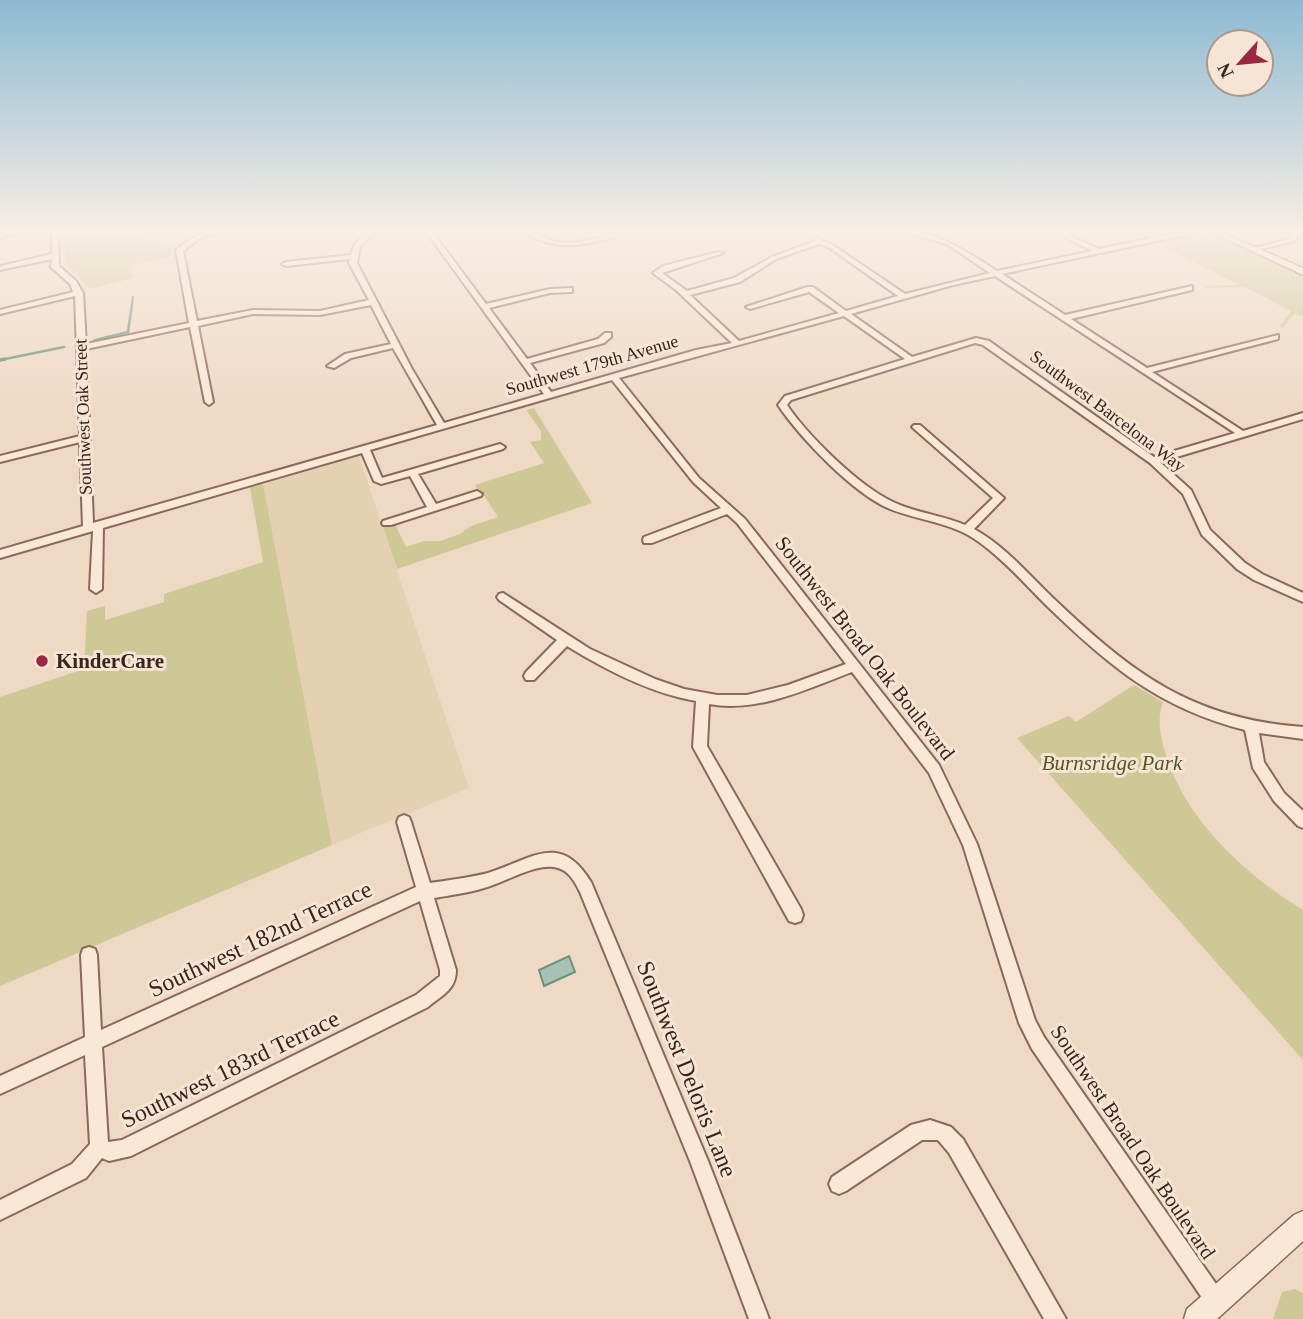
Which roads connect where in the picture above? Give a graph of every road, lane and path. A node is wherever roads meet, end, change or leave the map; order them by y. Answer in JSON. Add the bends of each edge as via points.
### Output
{"nodes":[{"id":1,"x":186,"y":292,"type":"edge"},
{"id":2,"x":366,"y":292,"type":"edge"},
{"id":3,"x":473,"y":292,"type":"edge"},
{"id":4,"x":548,"y":292,"type":"edge"},
{"id":5,"x":681,"y":292,"type":"edge"},
{"id":6,"x":693,"y":292,"type":"edge"},
{"id":7,"x":801,"y":292,"type":"edge"},
{"id":8,"x":813,"y":292,"type":"edge"},
{"id":9,"x":897,"y":292,"type":"edge"},
{"id":10,"x":921,"y":292,"type":"edge"},
{"id":11,"x":1025,"y":292,"type":"edge"},
{"id":12,"x":1174,"y":292,"type":"edge"},
{"id":13,"x":79,"y":293,"type":"joint"},
{"id":14,"x":684,"y":294,"type":"junction"},
{"id":15,"x":903,"y":296,"type":"junction"},
{"id":16,"x":372,"y":302,"type":"junction"},
{"id":17,"x":484,"y":307,"type":"junction"},
{"id":18,"x":750,"y":307,"type":"dead end"},
{"id":19,"x":0,"y":312,"type":"edge"},
{"id":20,"x":844,"y":314,"type":"junction"},
{"id":21,"x":1064,"y":317,"type":"junction"},
{"id":22,"x":192,"y":325,"type":"junction"},
{"id":23,"x":608,"y":335,"type":"dead end"},
{"id":24,"x":1275,"y":337,"type":"dead end"},
{"id":25,"x":976,"y":340,"type":"joint"},
{"id":26,"x":738,"y":344,"type":"junction"},
{"id":27,"x":395,"y":345,"type":"junction"},
{"id":28,"x":82,"y":347,"type":"junction"},
{"id":29,"x":911,"y":360,"type":"junction"},
{"id":30,"x":524,"y":362,"type":"junction"},
{"id":31,"x":331,"y":366,"type":"dead end"},
{"id":32,"x":1145,"y":370,"type":"junction"},
{"id":33,"x":614,"y":377,"type":"junction"},
{"id":34,"x":548,"y":395,"type":"junction"},
{"id":35,"x":209,"y":402,"type":"dead end"},
{"id":36,"x":781,"y":404,"type":"joint"},
{"id":37,"x":1303,"y":416,"type":"edge"},
{"id":38,"x":442,"y":426,"type":"junction"},
{"id":39,"x":917,"y":427,"type":"dead end"},
{"id":40,"x":1242,"y":434,"type":"junction"},
{"id":41,"x":83,"y":438,"type":"junction"},
{"id":42,"x":500,"y":447,"type":"dead end"},
{"id":43,"x":365,"y":450,"type":"junction"},
{"id":44,"x":0,"y":459,"type":"edge"},
{"id":45,"x":1153,"y":461,"type":"junction"},
{"id":46,"x":413,"y":473,"type":"junction"},
{"id":47,"x":477,"y":494,"type":"dead end"},
{"id":48,"x":433,"y":508,"type":"junction"},
{"id":49,"x":729,"y":509,"type":"junction"},
{"id":50,"x":387,"y":523,"type":"dead end"},
{"id":51,"x":93,"y":528,"type":"junction"},
{"id":52,"x":967,"y":529,"type":"junction"},
{"id":53,"x":648,"y":540,"type":"dead end"},
{"id":54,"x":0,"y":554,"type":"edge"},
{"id":55,"x":96,"y":589,"type":"dead end"},
{"id":56,"x":503,"y":597,"type":"dead end"},
{"id":57,"x":1303,"y":598,"type":"edge"},
{"id":58,"x":566,"y":639,"type":"junction"},
{"id":59,"x":855,"y":666,"type":"junction"},
{"id":60,"x":530,"y":676,"type":"dead end"},
{"id":61,"x":703,"y":699,"type":"junction"},
{"id":62,"x":1251,"y":727,"type":"junction"},
{"id":63,"x":1303,"y":733,"type":"edge"},
{"id":64,"x":1303,"y":821,"type":"edge"},
{"id":65,"x":404,"y":822,"type":"dead end"},
{"id":66,"x":547,"y":858,"type":"joint"},
{"id":67,"x":423,"y":892,"type":"junction"},
{"id":68,"x":795,"y":915,"type":"dead end"},
{"id":69,"x":89,"y":956,"type":"dead end"},
{"id":70,"x":448,"y":980,"type":"joint"},
{"id":71,"x":93,"y":1042,"type":"junction"},
{"id":72,"x":0,"y":1085,"type":"edge"},
{"id":73,"x":99,"y":1147,"type":"junction"},
{"id":74,"x":839,"y":1184,"type":"dead end"},
{"id":75,"x":0,"y":1210,"type":"edge"},
{"id":76,"x":1303,"y":1224,"type":"edge"},
{"id":77,"x":1216,"y":1301,"type":"junction"},
{"id":78,"x":759,"y":1319,"type":"edge"},
{"id":79,"x":1056,"y":1319,"type":"edge"},
{"id":80,"x":1197,"y":1319,"type":"edge"}],
"edges":[{"from":1,"to":22,"type":"street"},
{"from":2,"to":16,"type":"street"},
{"from":3,"to":17,"type":"street"},
{"from":4,"to":17,"type":"street"},
{"from":5,"to":14,"type":"street"},
{"from":6,"to":14,"type":"street"},
{"from":7,"to":18,"type":"street"},
{"from":8,"to":20,"type":"street"},
{"from":9,"to":15,"type":"street"},
{"from":10,"to":15,"type":"street","name":"Southwest 179th Avenue"},
{"from":11,"to":21,"type":"street"},
{"from":12,"to":21,"type":"street"},
{"from":13,"to":19,"type":"street"},
{"from":13,"to":28,"type":"street","name":"Southwest Oak Street"},
{"from":14,"to":26,"type":"street"},
{"from":15,"to":20,"type":"street","name":"Southwest 179th Avenue"},
{"from":16,"to":22,"type":"street","via":[[320,313],[259,311]]},
{"from":16,"to":27,"type":"street"},
{"from":17,"to":30,"type":"street"},
{"from":20,"to":26,"type":"street","name":"Southwest 179th Avenue"},
{"from":20,"to":29,"type":"street"},
{"from":21,"to":32,"type":"street"},
{"from":22,"to":28,"type":"street"},
{"from":22,"to":35,"type":"street"},
{"from":23,"to":30,"type":"street","via":[[601,341]]},
{"from":24,"to":32,"type":"street"},
{"from":25,"to":29,"type":"street"},
{"from":25,"to":45,"type":"street","name":"Southwest Barcelona Way"},
{"from":26,"to":33,"type":"street","name":"Southwest 179th Avenue"},
{"from":27,"to":31,"type":"street","via":[[348,356]]},
{"from":27,"to":38,"type":"street"},
{"from":28,"to":41,"type":"street","name":"Southwest Oak Street"},
{"from":29,"to":36,"type":"street"},
{"from":30,"to":34,"type":"street"},
{"from":32,"to":40,"type":"street"},
{"from":33,"to":34,"type":"street","name":"Southwest 179th Avenue"},
{"from":33,"to":49,"type":"street","name":"Southwest Broad Oak Boulevard","via":[[696,480]]},
{"from":34,"to":38,"type":"street","name":"Southwest 179th Avenue"},
{"from":36,"to":52,"type":"street","via":[[872,496]]},
{"from":37,"to":40,"type":"street"},
{"from":38,"to":43,"type":"street","name":"Southwest 179th Avenue"},
{"from":39,"to":52,"type":"street","via":[[999,498]]},
{"from":40,"to":45,"type":"street"},
{"from":41,"to":44,"type":"street"},
{"from":41,"to":51,"type":"street","name":"Southwest Oak Street"},
{"from":42,"to":46,"type":"street"},
{"from":43,"to":46,"type":"street","via":[[377,479]]},
{"from":43,"to":51,"type":"street","name":"Southwest 179th Avenue"},
{"from":45,"to":57,"type":"street","name":"Southwest Barcelona Way","via":[[1186,492],[1206,532],[1224,552],[1258,578]]},
{"from":46,"to":48,"type":"street"},
{"from":47,"to":48,"type":"street"},
{"from":48,"to":50,"type":"street"},
{"from":49,"to":53,"type":"street"},
{"from":49,"to":59,"type":"street","name":"Southwest Broad Oak Boulevard"},
{"from":51,"to":54,"type":"street","name":"Southwest 179th Avenue"},
{"from":51,"to":55,"type":"street","name":"Southwest Oak Street"},
{"from":52,"to":62,"type":"street","via":[[1135,676],[1199,709]]},
{"from":56,"to":58,"type":"street"},
{"from":58,"to":60,"type":"street"},
{"from":58,"to":61,"type":"street","via":[[639,678]]},
{"from":59,"to":61,"type":"street","via":[[783,693],[745,700]]},
{"from":59,"to":77,"type":"street","name":"Southwest Broad Oak Boulevard","via":[[947,792],[970,844],[1038,1043]]},
{"from":61,"to":68,"type":"street","via":[[700,747]]},
{"from":62,"to":63,"type":"street"},
{"from":62,"to":64,"type":"street","via":[[1258,764],[1279,797]]},
{"from":65,"to":67,"type":"street"},
{"from":66,"to":67,"type":"street","name":"Southwest 182nd Terrace","via":[[490,880]]},
{"from":66,"to":78,"type":"street","name":"Southwest Deloris Lane","via":[[574,868],[584,882]]},
{"from":67,"to":70,"type":"street"},
{"from":67,"to":71,"type":"street","name":"Southwest 182nd Terrace"},
{"from":69,"to":71,"type":"street"},
{"from":70,"to":73,"type":"street","name":"Southwest 183rd Terrace","via":[[422,1001],[124,1149],[109,1152]]},
{"from":71,"to":72,"type":"street","name":"Southwest 182nd Terrace"},
{"from":71,"to":73,"type":"street"},
{"from":73,"to":75,"type":"street","via":[[79,1171]]},
{"from":74,"to":79,"type":"street","via":[[918,1132],[942,1131],[956,1146]]},
{"from":76,"to":77,"type":"street"},
{"from":77,"to":80,"type":"street"}]}
